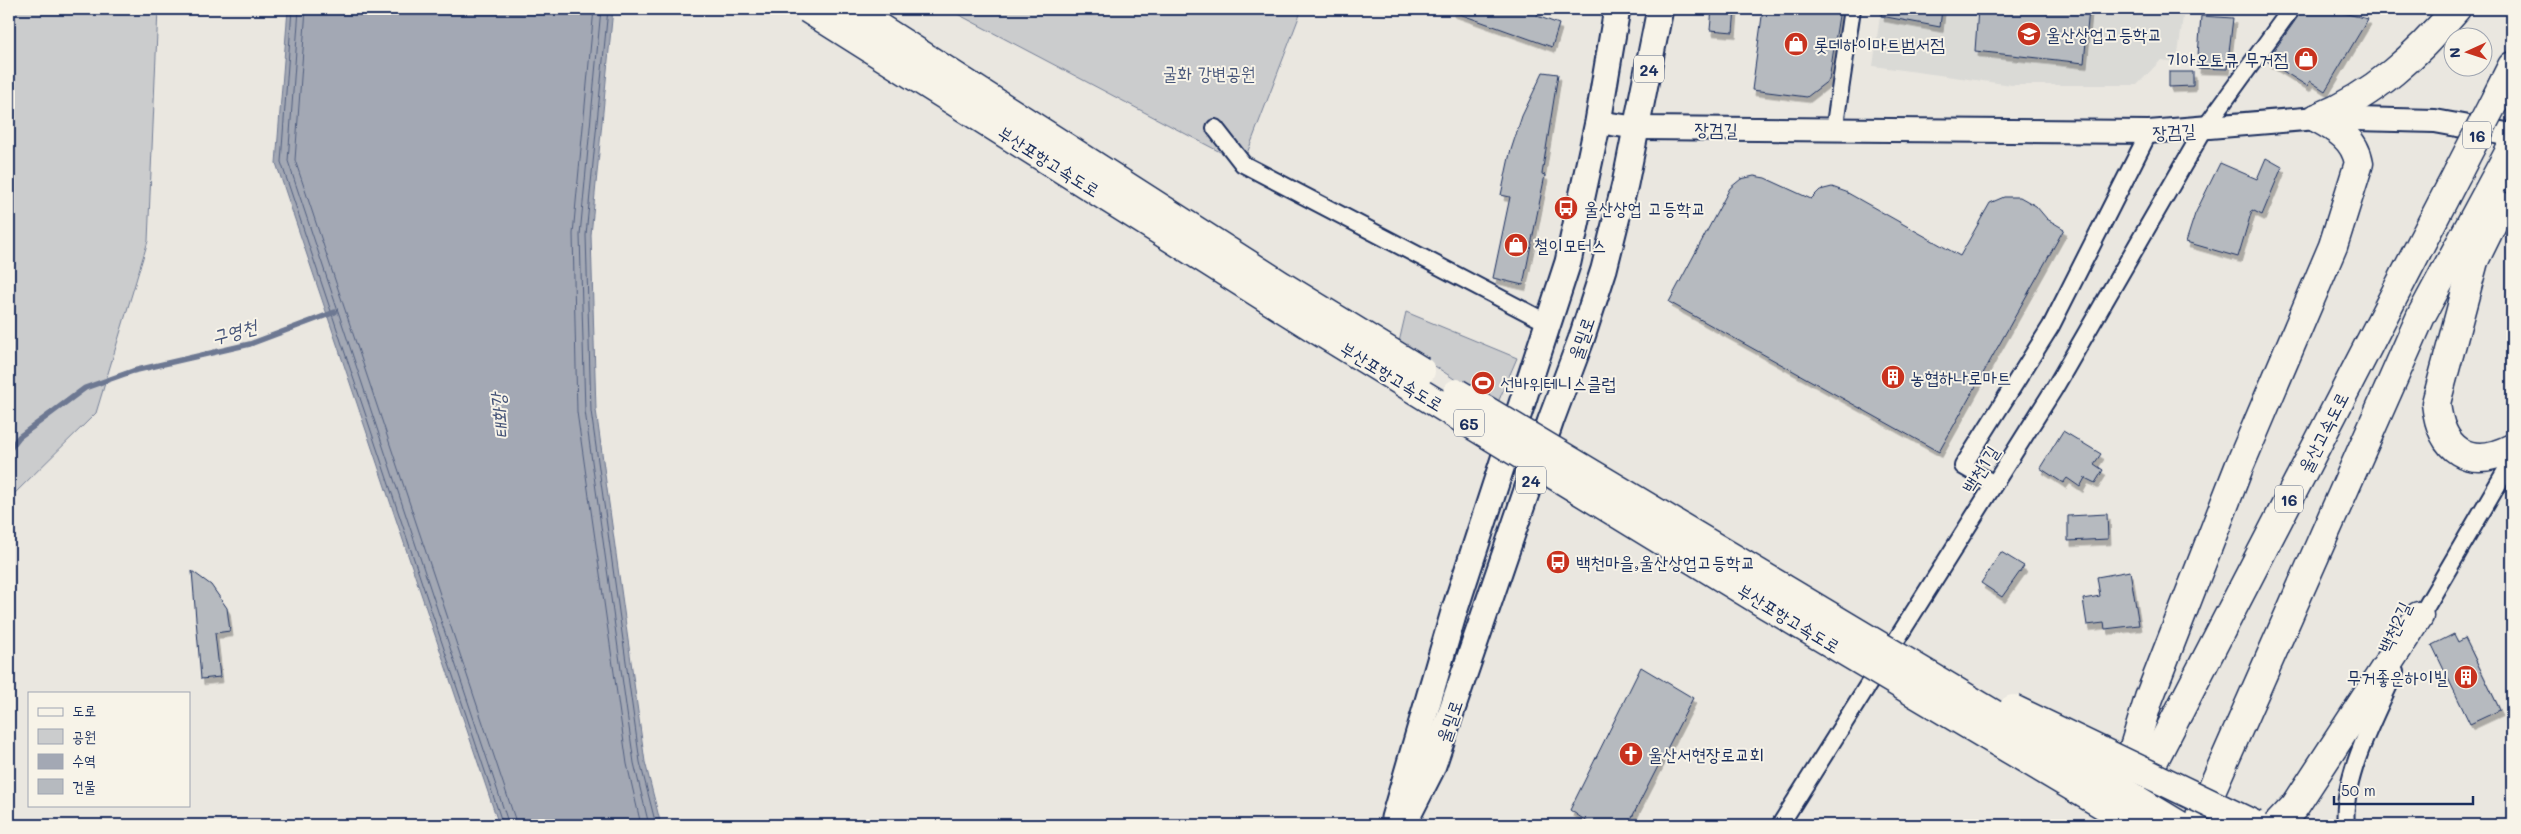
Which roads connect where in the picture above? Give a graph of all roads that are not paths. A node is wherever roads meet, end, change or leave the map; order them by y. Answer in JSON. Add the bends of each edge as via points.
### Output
{"nodes":[{"id":1,"x":808,"y":9,"type":"edge"},
{"id":2,"x":850,"y":9,"type":"edge"},
{"id":3,"x":1617,"y":9,"type":"edge"},
{"id":4,"x":1660,"y":9,"type":"edge"},
{"id":5,"x":1852,"y":9,"type":"edge"},
{"id":6,"x":2291,"y":9,"type":"edge"},
{"id":7,"x":2456,"y":9,"type":"edge"},
{"id":8,"x":2512,"y":66,"type":"edge"},
{"id":9,"x":2317,"y":118,"type":"junction"},
{"id":10,"x":1598,"y":122,"type":"junction"},
{"id":11,"x":1215,"y":128,"type":"dead end"},
{"id":12,"x":1637,"y":128,"type":"junction"},
{"id":13,"x":2204,"y":129,"type":"junction"},
{"id":14,"x":1834,"y":131,"type":"junction"},
{"id":15,"x":2149,"y":132,"type":"junction"},
{"id":16,"x":2512,"y":136,"type":"edge"},
{"id":17,"x":2512,"y":147,"type":"edge"},
{"id":18,"x":2504,"y":179,"type":"edge"},
{"id":19,"x":1548,"y":324,"type":"junction"},
{"id":20,"x":2512,"y":448,"type":"edge"},
{"id":21,"x":2512,"y":460,"type":"edge"},
{"id":22,"x":1994,"y":484,"type":"junction"},
{"id":23,"x":2419,"y":616,"type":"junction"},
{"id":24,"x":1857,"y":634,"type":"junction"},
{"id":25,"x":1421,"y":766,"type":"junction"},
{"id":26,"x":1378,"y":825,"type":"edge"},
{"id":27,"x":1392,"y":825,"type":"edge"},
{"id":28,"x":1403,"y":825,"type":"edge"},
{"id":29,"x":1420,"y":825,"type":"edge"},
{"id":30,"x":1780,"y":825,"type":"edge"},
{"id":31,"x":2110,"y":825,"type":"edge"},
{"id":32,"x":2121,"y":825,"type":"edge"},
{"id":33,"x":2137,"y":825,"type":"edge"},
{"id":34,"x":2179,"y":825,"type":"edge"},
{"id":35,"x":2196,"y":825,"type":"edge"},
{"id":36,"x":2255,"y":825,"type":"edge"},
{"id":37,"x":2277,"y":825,"type":"edge"},
{"id":38,"x":2346,"y":825,"type":"edge"}],
"edges":[{"from":1,"to":33,"type":"highway","name":"부산포항고속도로","number":"65","bridge":true,"via":[[1318,331]]},
{"from":2,"to":24,"type":"highway","name":"부산포항고속도로","number":"65","bridge":true,"via":[[1279,284]]},
{"from":3,"to":10,"type":"main road","name":"울밀로","number":"24"},
{"from":4,"to":12,"type":"main road","name":"울밀로","number":"24"},
{"from":5,"to":14,"type":"street"},
{"from":6,"to":13,"type":"street","name":"백천1길"},
{"from":7,"to":9,"type":"highway","via":[[2397,70],[2363,96]]},
{"from":8,"to":32,"type":"highway","name":"울산고속도로","number":"16","bridge":true},
{"from":9,"to":13,"type":"main road","name":"장검길"},
{"from":9,"to":16,"type":"main road","name":"장검길","via":[[2434,121]]},
{"from":9,"to":31,"type":"highway","via":[[2349,138],[2359,163],[2333,246],[2239,467],[2149,698]]},
{"from":10,"to":12,"type":"main road","name":"장검길"},
{"from":10,"to":19,"type":"main road","name":"울밀로","number":"24","via":[[1568,262]]},
{"from":11,"to":19,"type":"street","via":[[1243,164]]},
{"from":12,"to":14,"type":"main road","name":"장검길"},
{"from":12,"to":25,"type":"main road","name":"울밀로","number":"24","via":[[1604,269],[1581,340]]},
{"from":13,"to":15,"type":"main road","name":"장검길"},
{"from":13,"to":22,"type":"street","name":"백천1길","via":[[2054,389]]},
{"from":14,"to":15,"type":"main road","name":"장검길"},
{"from":15,"to":22,"type":"street","via":[[2051,326],[1963,466]]},
{"from":17,"to":18,"type":"highway","number":"16"},
{"from":18,"to":20,"type":"highway","via":[[2474,261],[2436,403],[2438,424],[2447,440],[2461,453],[2475,458],[2495,456]]},
{"from":18,"to":35,"type":"highway","number":"16","via":[[2421,316]]},
{"from":19,"to":25,"type":"main road","name":"울밀로","number":"24","via":[[1457,603]]},
{"from":21,"to":23,"type":"street","name":"백천2길"},
{"from":22,"to":30,"type":"street","name":"백천1길"},
{"from":23,"to":37,"type":"highway","via":[[2295,806]]},
{"from":23,"to":38,"type":"street","name":"백천2길","via":[[2354,769],[2346,798]]},
{"from":24,"to":34,"type":"highway","name":"부산포항고속도로","number":"65","bridge":true},
{"from":24,"to":36,"type":"highway","bridge":true},
{"from":25,"to":26,"type":"main road"},
{"from":25,"to":27,"type":"main road","name":"울밀로","number":"24"},
{"from":25,"to":28,"type":"main road","name":"울밀로","number":"24"},
{"from":25,"to":29,"type":"main road"}]}
